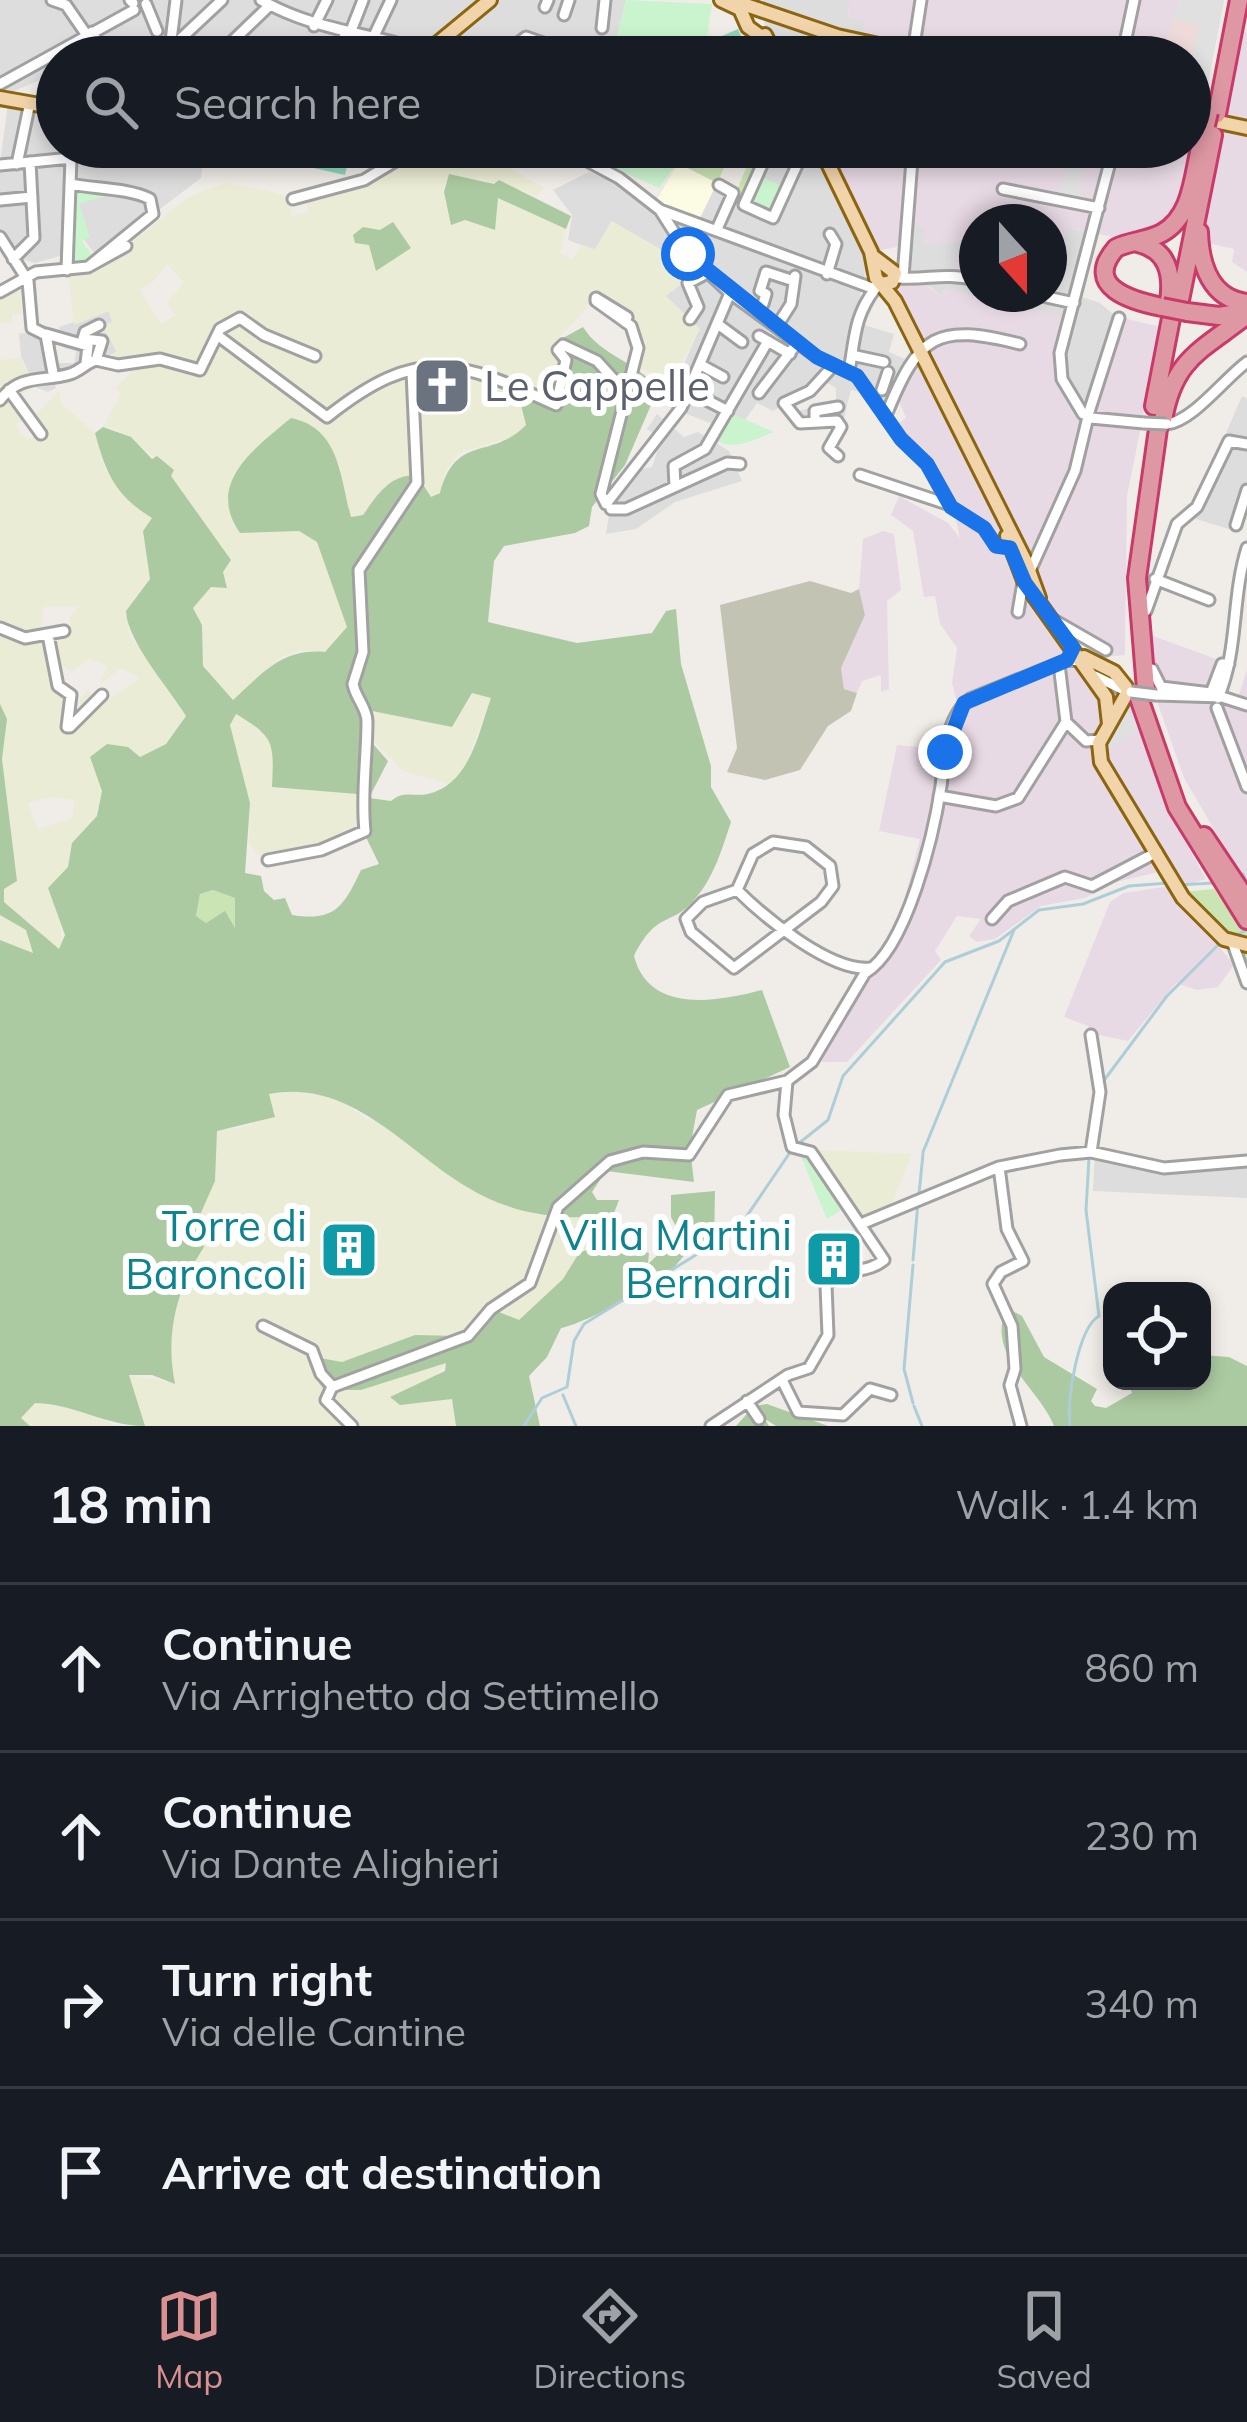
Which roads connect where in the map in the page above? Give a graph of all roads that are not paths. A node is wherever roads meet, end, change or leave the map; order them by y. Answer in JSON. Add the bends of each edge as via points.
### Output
{"nodes":[{"id":1,"x":52,"y":0,"type":"edge"},
{"id":2,"x":160,"y":0,"type":"edge"},
{"id":3,"x":176,"y":0,"type":"edge"},
{"id":4,"x":222,"y":0,"type":"edge"},
{"id":5,"x":327,"y":0,"type":"edge"},
{"id":6,"x":363,"y":0,"type":"edge"},
{"id":7,"x":391,"y":0,"type":"edge"},
{"id":8,"x":492,"y":0,"type":"edge"},
{"id":9,"x":569,"y":0,"type":"edge"},
{"id":10,"x":605,"y":0,"type":"edge"},
{"id":11,"x":721,"y":0,"type":"edge"},
{"id":12,"x":921,"y":0,"type":"edge"},
{"id":13,"x":1134,"y":0,"type":"edge"},
{"id":14,"x":1234,"y":0,"type":"edge"},
{"id":15,"x":265,"y":3,"type":"edge"},
{"id":16,"x":136,"y":5,"type":"edge"},
{"id":17,"x":563,"y":15,"type":"dead end"},
{"id":18,"x":756,"y":15,"type":"edge"},
{"id":19,"x":314,"y":26,"type":"junction"},
{"id":20,"x":602,"y":28,"type":"dead end"},
{"id":21,"x":157,"y":31,"type":"dead end"},
{"id":22,"x":89,"y":33,"type":"junction"},
{"id":23,"x":347,"y":35,"type":"junction"},
{"id":24,"x":84,"y":36,"type":"edge"},
{"id":25,"x":91,"y":36,"type":"edge"},
{"id":26,"x":174,"y":36,"type":"edge"},
{"id":27,"x":184,"y":36,"type":"edge"},
{"id":28,"x":238,"y":36,"type":"edge"},
{"id":29,"x":356,"y":36,"type":"edge"},
{"id":30,"x":374,"y":36,"type":"edge"},
{"id":31,"x":448,"y":36,"type":"edge"},
{"id":32,"x":840,"y":36,"type":"edge"},
{"id":33,"x":915,"y":36,"type":"edge"},
{"id":34,"x":1126,"y":36,"type":"edge"},
{"id":35,"x":36,"y":62,"type":"edge"},
{"id":36,"x":0,"y":82,"type":"edge"},
{"id":37,"x":2,"y":98,"type":"edge"},
{"id":38,"x":1211,"y":102,"type":"edge"},
{"id":39,"x":36,"y":104,"type":"edge"},
{"id":40,"x":28,"y":107,"type":"dead end"},
{"id":41,"x":1211,"y":121,"type":"edge"},
{"id":42,"x":1247,"y":128,"type":"edge"},
{"id":43,"x":36,"y":161,"type":"edge"},
{"id":44,"x":30,"y":162,"type":"junction"},
{"id":45,"x":17,"y":164,"type":"junction"},
{"id":46,"x":0,"y":165,"type":"edge"},
{"id":47,"x":67,"y":168,"type":"edge"},
{"id":48,"x":384,"y":168,"type":"edge"},
{"id":49,"x":600,"y":168,"type":"edge"},
{"id":50,"x":759,"y":168,"type":"edge"},
{"id":51,"x":801,"y":168,"type":"edge"},
{"id":52,"x":823,"y":168,"type":"edge"},
{"id":53,"x":908,"y":168,"type":"edge"},
{"id":54,"x":1109,"y":168,"type":"edge"},
{"id":55,"x":1195,"y":168,"type":"edge"},
{"id":56,"x":1198,"y":168,"type":"edge"},
{"id":57,"x":1204,"y":168,"type":"edge"},
{"id":58,"x":70,"y":184,"type":"junction"},
{"id":59,"x":718,"y":185,"type":"dead end"},
{"id":60,"x":1003,"y":189,"type":"dead end"},
{"id":61,"x":1202,"y":195,"type":"junction"},
{"id":62,"x":32,"y":197,"type":"junction"},
{"id":63,"x":293,"y":199,"type":"dead end"},
{"id":64,"x":0,"y":200,"type":"edge"},
{"id":65,"x":1100,"y":208,"type":"junction"},
{"id":66,"x":660,"y":210,"type":"junction"},
{"id":67,"x":717,"y":229,"type":"junction"},
{"id":68,"x":830,"y":234,"type":"dead end"},
{"id":69,"x":0,"y":237,"type":"edge"},
{"id":70,"x":1131,"y":242,"type":"junction"},
{"id":71,"x":126,"y":246,"type":"dead end"},
{"id":72,"x":13,"y":259,"type":"junction"},
{"id":73,"x":797,"y":265,"type":"junction"},
{"id":74,"x":88,"y":267,"type":"junction"},
{"id":75,"x":67,"y":270,"type":"junction"},
{"id":76,"x":707,"y":273,"type":"junction"},
{"id":77,"x":827,"y":274,"type":"junction"},
{"id":78,"x":959,"y":276,"type":"edge"},
{"id":79,"x":28,"y":280,"type":"junction"},
{"id":80,"x":794,"y":281,"type":"junction"},
{"id":81,"x":883,"y":283,"type":"junction"},
{"id":82,"x":0,"y":292,"type":"edge"},
{"id":83,"x":730,"y":293,"type":"junction"},
{"id":84,"x":1067,"y":302,"type":"edge"},
{"id":85,"x":1073,"y":303,"type":"junction"},
{"id":86,"x":763,"y":304,"type":"dead end"},
{"id":87,"x":1247,"y":310,"type":"edge"},
{"id":88,"x":1173,"y":311,"type":"junction"},
{"id":89,"x":1119,"y":318,"type":"dead end"},
{"id":90,"x":690,"y":319,"type":"dead end"},
{"id":91,"x":625,"y":322,"type":"dead end"},
{"id":92,"x":773,"y":323,"type":"junction"},
{"id":93,"x":99,"y":325,"type":"dead end"},
{"id":94,"x":718,"y":325,"type":"junction"},
{"id":95,"x":46,"y":334,"type":"junction"},
{"id":96,"x":217,"y":335,"type":"junction"},
{"id":97,"x":83,"y":340,"type":"junction"},
{"id":98,"x":755,"y":341,"type":"junction"},
{"id":99,"x":798,"y":342,"type":"junction"},
{"id":100,"x":1020,"y":344,"type":"dead end"},
{"id":101,"x":920,"y":352,"type":"junction"},
{"id":102,"x":790,"y":354,"type":"junction"},
{"id":103,"x":315,"y":356,"type":"dead end"},
{"id":104,"x":854,"y":356,"type":"junction"},
{"id":105,"x":91,"y":361,"type":"junction"},
{"id":106,"x":1247,"y":362,"type":"edge"},
{"id":107,"x":701,"y":365,"type":"junction"},
{"id":108,"x":833,"y":366,"type":"junction"},
{"id":109,"x":891,"y":369,"type":"junction"},
{"id":110,"x":849,"y":371,"type":"junction"},
{"id":111,"x":412,"y":372,"type":"junction"},
{"id":112,"x":52,"y":373,"type":"junction"},
{"id":113,"x":723,"y":376,"type":"dead end"},
{"id":114,"x":9,"y":390,"type":"junction"},
{"id":115,"x":881,"y":390,"type":"dead end"},
{"id":116,"x":689,"y":391,"type":"junction"},
{"id":117,"x":759,"y":393,"type":"dead end"},
{"id":118,"x":628,"y":395,"type":"junction"},
{"id":119,"x":0,"y":400,"type":"edge"},
{"id":120,"x":838,"y":407,"type":"dead end"},
{"id":121,"x":889,"y":409,"type":"junction"},
{"id":122,"x":728,"y":411,"type":"junction"},
{"id":123,"x":1088,"y":416,"type":"junction"},
{"id":124,"x":815,"y":421,"type":"junction"},
{"id":125,"x":1157,"y":424,"type":"junction"},
{"id":126,"x":41,"y":434,"type":"dead end"},
{"id":127,"x":1247,"y":444,"type":"edge"},
{"id":128,"x":705,"y":449,"type":"junction"},
{"id":129,"x":838,"y":456,"type":"dead end"},
{"id":130,"x":725,"y":464,"type":"junction"},
{"id":131,"x":740,"y":464,"type":"dead end"},
{"id":132,"x":860,"y":475,"type":"dead end"},
{"id":133,"x":675,"y":485,"type":"junction"},
{"id":134,"x":1247,"y":490,"type":"edge"},
{"id":135,"x":951,"y":507,"type":"junction"},
{"id":136,"x":611,"y":509,"type":"dead end"},
{"id":137,"x":1236,"y":525,"type":"dead end"},
{"id":138,"x":1009,"y":541,"type":"junction"},
{"id":139,"x":1247,"y":548,"type":"edge"},
{"id":140,"x":1155,"y":579,"type":"junction"},
{"id":141,"x":1030,"y":583,"type":"junction"},
{"id":142,"x":1209,"y":601,"type":"dead end"},
{"id":143,"x":1018,"y":612,"type":"dead end"},
{"id":144,"x":1050,"y":615,"type":"junction"},
{"id":145,"x":0,"y":628,"type":"edge"},
{"id":146,"x":64,"y":631,"type":"dead end"},
{"id":147,"x":48,"y":634,"type":"junction"},
{"id":148,"x":1106,"y":650,"type":"dead end"},
{"id":149,"x":1075,"y":657,"type":"junction"},
{"id":150,"x":1229,"y":664,"type":"junction"},
{"id":151,"x":1139,"y":693,"type":"junction"},
{"id":152,"x":102,"y":694,"type":"dead end"},
{"id":153,"x":1106,"y":697,"type":"junction"},
{"id":154,"x":1224,"y":701,"type":"edge"},
{"id":155,"x":1066,"y":722,"type":"junction"},
{"id":156,"x":1104,"y":735,"type":"junction"},
{"id":157,"x":1247,"y":787,"type":"edge"},
{"id":158,"x":939,"y":796,"type":"junction"},
{"id":159,"x":1157,"y":852,"type":"junction"},
{"id":160,"x":268,"y":860,"type":"dead end"},
{"id":161,"x":1231,"y":885,"type":"edge"},
{"id":162,"x":737,"y":890,"type":"junction"},
{"id":163,"x":992,"y":920,"type":"dead end"},
{"id":164,"x":1247,"y":920,"type":"edge"},
{"id":165,"x":784,"y":930,"type":"junction"},
{"id":166,"x":1239,"y":948,"type":"edge"},
{"id":167,"x":875,"y":967,"type":"junction"},
{"id":168,"x":1247,"y":983,"type":"edge"},
{"id":169,"x":1091,"y":1036,"type":"dead end"},
{"id":170,"x":787,"y":1081,"type":"junction"},
{"id":171,"x":1091,"y":1152,"type":"junction"},
{"id":172,"x":1247,"y":1161,"type":"edge"},
{"id":173,"x":999,"y":1167,"type":"junction"},
{"id":174,"x":861,"y":1224,"type":"junction"},
{"id":175,"x":263,"y":1326,"type":"dead end"},
{"id":176,"x":782,"y":1380,"type":"junction"},
{"id":177,"x":333,"y":1387,"type":"junction"},
{"id":178,"x":891,"y":1396,"type":"dead end"},
{"id":179,"x":746,"y":1401,"type":"junction"},
{"id":180,"x":759,"y":1419,"type":"dead end"},
{"id":181,"x":352,"y":1426,"type":"edge"},
{"id":182,"x":711,"y":1426,"type":"edge"},
{"id":183,"x":1021,"y":1426,"type":"edge"}],
"edges":[{"from":1,"to":22,"type":"street","via":[[66,4]]},
{"from":2,"to":16,"type":"street"},
{"from":3,"to":26,"type":"street"},
{"from":4,"to":27,"type":"street"},
{"from":5,"to":19,"type":"street"},
{"from":6,"to":23,"type":"street"},
{"from":7,"to":30,"type":"street"},
{"from":8,"to":31,"type":"main road"},
{"from":9,"to":17,"type":"street"},
{"from":10,"to":20,"type":"street"},
{"from":11,"to":18,"type":"main road"},
{"from":12,"to":33,"type":"street"},
{"from":13,"to":34,"type":"street"},
{"from":14,"to":38,"type":"highway"},
{"from":15,"to":19,"type":"street"},
{"from":15,"to":28,"type":"street"},
{"from":16,"to":21,"type":"street"},
{"from":16,"to":22,"type":"street"},
{"from":18,"to":32,"type":"main road"},
{"from":19,"to":23,"type":"street"},
{"from":22,"to":24,"type":"street"},
{"from":22,"to":25,"type":"street"},
{"from":23,"to":29,"type":"street"},
{"from":35,"to":36,"type":"street"},
{"from":37,"to":39,"type":"main road"},
{"from":40,"to":45,"type":"street"},
{"from":41,"to":42,"type":"main road"},
{"from":43,"to":44,"type":"street"},
{"from":44,"to":45,"type":"street"},
{"from":44,"to":62,"type":"street"},
{"from":45,"to":46,"type":"street"},
{"from":47,"to":58,"type":"street"},
{"from":48,"to":63,"type":"street"},
{"from":49,"to":66,"type":"street"},
{"from":50,"to":51,"type":"street","via":[[744,205],[773,218]]},
{"from":52,"to":81,"type":"main road"},
{"from":53,"to":81,"type":"street"},
{"from":54,"to":65,"type":"street"},
{"from":55,"to":70,"type":"highway","via":[[1184,209],[1160,234]]},
{"from":56,"to":88,"type":"highway"},
{"from":57,"to":61,"type":"highway"},
{"from":58,"to":74,"type":"street","via":[[136,193],[153,208]]},
{"from":58,"to":75,"type":"street"},
{"from":59,"to":67,"type":"street","via":[[733,193]]},
{"from":60,"to":65,"type":"street"},
{"from":61,"to":87,"type":"highway","via":[[1199,236],[1208,274]]},
{"from":61,"to":88,"type":"highway"},
{"from":62,"to":64,"type":"street"},
{"from":62,"to":72,"type":"street","via":[[34,238]]},
{"from":65,"to":85,"type":"street"},
{"from":66,"to":67,"type":"street"},
{"from":66,"to":76,"type":"street"},
{"from":67,"to":73,"type":"street"},
{"from":68,"to":77,"type":"street","via":[[836,244]]},
{"from":69,"to":72,"type":"street"},
{"from":70,"to":88,"type":"highway","via":[[1166,261]]},
{"from":70,"to":88,"type":"highway","via":[[1110,254],[1108,285],[1120,297]]},
{"from":71,"to":74,"type":"street"},
{"from":72,"to":79,"type":"street"},
{"from":73,"to":77,"type":"street"},
{"from":73,"to":80,"type":"street"},
{"from":74,"to":75,"type":"street"},
{"from":75,"to":79,"type":"street"},
{"from":76,"to":83,"type":"street"},
{"from":76,"to":90,"type":"street","via":[[688,284],[698,308]]},
{"from":77,"to":81,"type":"street"},
{"from":78,"to":81,"type":"street"},
{"from":79,"to":82,"type":"street"},
{"from":79,"to":95,"type":"street","via":[[32,328]]},
{"from":80,"to":86,"type":"street","via":[[766,272]]},
{"from":80,"to":92,"type":"street","via":[[791,304]]},
{"from":81,"to":101,"type":"main road"},
{"from":81,"to":104,"type":"street","via":[[861,307]]},
{"from":83,"to":92,"type":"street"},
{"from":83,"to":94,"type":"street"},
{"from":84,"to":85,"type":"street"},
{"from":85,"to":123,"type":"street","via":[[1060,368]]},
{"from":87,"to":88,"type":"highway"},
{"from":87,"to":125,"type":"highway","via":[[1181,365]]},
{"from":88,"to":125,"type":"highway"},
{"from":89,"to":123,"type":"street"},
{"from":91,"to":118,"type":"street","via":[[638,348]]},
{"from":92,"to":98,"type":"street"},
{"from":92,"to":99,"type":"street"},
{"from":93,"to":97,"type":"street"},
{"from":94,"to":98,"type":"street"},
{"from":94,"to":107,"type":"street"},
{"from":95,"to":97,"type":"street"},
{"from":95,"to":112,"type":"street"},
{"from":96,"to":103,"type":"street","via":[[246,318],[258,332]]},
{"from":96,"to":105,"type":"street","via":[[197,370],[160,359]]},
{"from":96,"to":111,"type":"street","via":[[326,417],[366,385]]},
{"from":97,"to":105,"type":"street"},
{"from":98,"to":102,"type":"street"},
{"from":98,"to":122,"type":"street"},
{"from":99,"to":102,"type":"street"},
{"from":99,"to":108,"type":"street"},
{"from":100,"to":101,"type":"street","via":[[959,330]]},
{"from":101,"to":109,"type":"street"},
{"from":101,"to":138,"type":"main road"},
{"from":102,"to":117,"type":"street"},
{"from":104,"to":109,"type":"street"},
{"from":104,"to":110,"type":"street"},
{"from":105,"to":112,"type":"street"},
{"from":106,"to":125,"type":"street","via":[[1190,416]]},
{"from":107,"to":113,"type":"street"},
{"from":107,"to":116,"type":"street"},
{"from":108,"to":110,"type":"street"},
{"from":108,"to":124,"type":"street","via":[[784,404],[800,423]]},
{"from":109,"to":115,"type":"street"},
{"from":109,"to":121,"type":"street"},
{"from":110,"to":121,"type":"street"},
{"from":111,"to":118,"type":"street","via":[[454,364],[556,405],[563,345],[596,362]]},
{"from":111,"to":160,"type":"street","via":[[417,483],[358,576],[363,652],[352,684],[368,716],[365,830],[321,850]]},
{"from":112,"to":114,"type":"street"},
{"from":114,"to":119,"type":"street"},
{"from":114,"to":126,"type":"street"},
{"from":116,"to":118,"type":"street","via":[[604,504]]},
{"from":116,"to":122,"type":"street"},
{"from":120,"to":124,"type":"street","via":[[815,411]]},
{"from":121,"to":135,"type":"street"},
{"from":122,"to":128,"type":"street"},
{"from":123,"to":125,"type":"street"},
{"from":123,"to":141,"type":"street","via":[[1076,471]]},
{"from":124,"to":129,"type":"street","via":[[841,427],[829,448]]},
{"from":125,"to":151,"type":"highway","via":[[1137,578]]},
{"from":125,"to":151,"type":"highway","via":[[1128,572]]},
{"from":127,"to":140,"type":"street","via":[[1229,441],[1197,507],[1177,524]]},
{"from":128,"to":130,"type":"street"},
{"from":128,"to":133,"type":"street","via":[[674,466]]},
{"from":130,"to":131,"type":"street"},
{"from":130,"to":133,"type":"street"},
{"from":132,"to":135,"type":"street"},
{"from":133,"to":136,"type":"street","via":[[631,508]]},
{"from":134,"to":137,"type":"street"},
{"from":135,"to":138,"type":"street","via":[[996,546]]},
{"from":138,"to":141,"type":"main road"},
{"from":139,"to":150,"type":"street","via":[[1233,597]]},
{"from":140,"to":142,"type":"street"},
{"from":140,"to":150,"type":"street","via":[[1145,615],[1156,682],[1204,695]]},
{"from":141,"to":143,"type":"street"},
{"from":141,"to":144,"type":"main road"},
{"from":144,"to":148,"type":"street"},
{"from":144,"to":149,"type":"main road"},
{"from":145,"to":147,"type":"street","via":[[25,638]]},
{"from":146,"to":147,"type":"street"},
{"from":147,"to":152,"type":"street","via":[[58,686],[70,695],[68,729]]},
{"from":149,"to":151,"type":"main road","via":[[1114,672]]},
{"from":149,"to":151,"type":"street","via":[[1111,687]]},
{"from":149,"to":153,"type":"main road"},
{"from":149,"to":155,"type":"street"},
{"from":149,"to":158,"type":"street","via":[[964,703],[949,734]]},
{"from":150,"to":154,"type":"street"},
{"from":151,"to":153,"type":"main road"},
{"from":151,"to":154,"type":"street"},
{"from":151,"to":156,"type":"main road"},
{"from":151,"to":161,"type":"highway","via":[[1177,807]]},
{"from":153,"to":156,"type":"main road"},
{"from":154,"to":157,"type":"street"},
{"from":155,"to":156,"type":"street","via":[[1086,741]]},
{"from":155,"to":158,"type":"street","via":[[1018,798],[996,806]]},
{"from":156,"to":159,"type":"main road","via":[[1105,770]]},
{"from":158,"to":167,"type":"street","via":[[903,924]]},
{"from":159,"to":163,"type":"street","via":[[1092,886],[1065,877],[1008,901]]},
{"from":159,"to":166,"type":"main road","via":[[1176,886]]},
{"from":161,"to":164,"type":"highway"},
{"from":162,"to":165,"type":"street"},
{"from":162,"to":165,"type":"street","via":[[695,907],[686,926],[734,968]]},
{"from":162,"to":165,"type":"street","via":[[767,843],[806,848],[830,866],[831,892]]},
{"from":165,"to":167,"type":"street","via":[[844,968]]},
{"from":166,"to":168,"type":"street"},
{"from":167,"to":170,"type":"street","via":[[812,1062]]},
{"from":169,"to":171,"type":"street","via":[[1100,1092]]},
{"from":170,"to":174,"type":"street","via":[[784,1114],[794,1149],[811,1152]]},
{"from":170,"to":177,"type":"street","via":[[724,1098],[689,1154],[630,1153],[604,1166],[551,1218],[530,1283],[468,1336]]},
{"from":171,"to":172,"type":"street","via":[[1164,1168]]},
{"from":171,"to":173,"type":"street"},
{"from":173,"to":174,"type":"street"},
{"from":173,"to":183,"type":"street","via":[[1007,1228],[1023,1261],[993,1284],[1012,1326],[1010,1385]]},
{"from":174,"to":176,"type":"street","via":[[884,1260],[830,1281],[820,1355]]},
{"from":175,"to":177,"type":"street","via":[[312,1350]]},
{"from":176,"to":178,"type":"street","via":[[798,1412],[808,1414],[843,1415],[870,1389]]},
{"from":176,"to":179,"type":"street"},
{"from":177,"to":181,"type":"street","via":[[326,1400]]},
{"from":179,"to":180,"type":"street"},
{"from":179,"to":182,"type":"street"}]}
